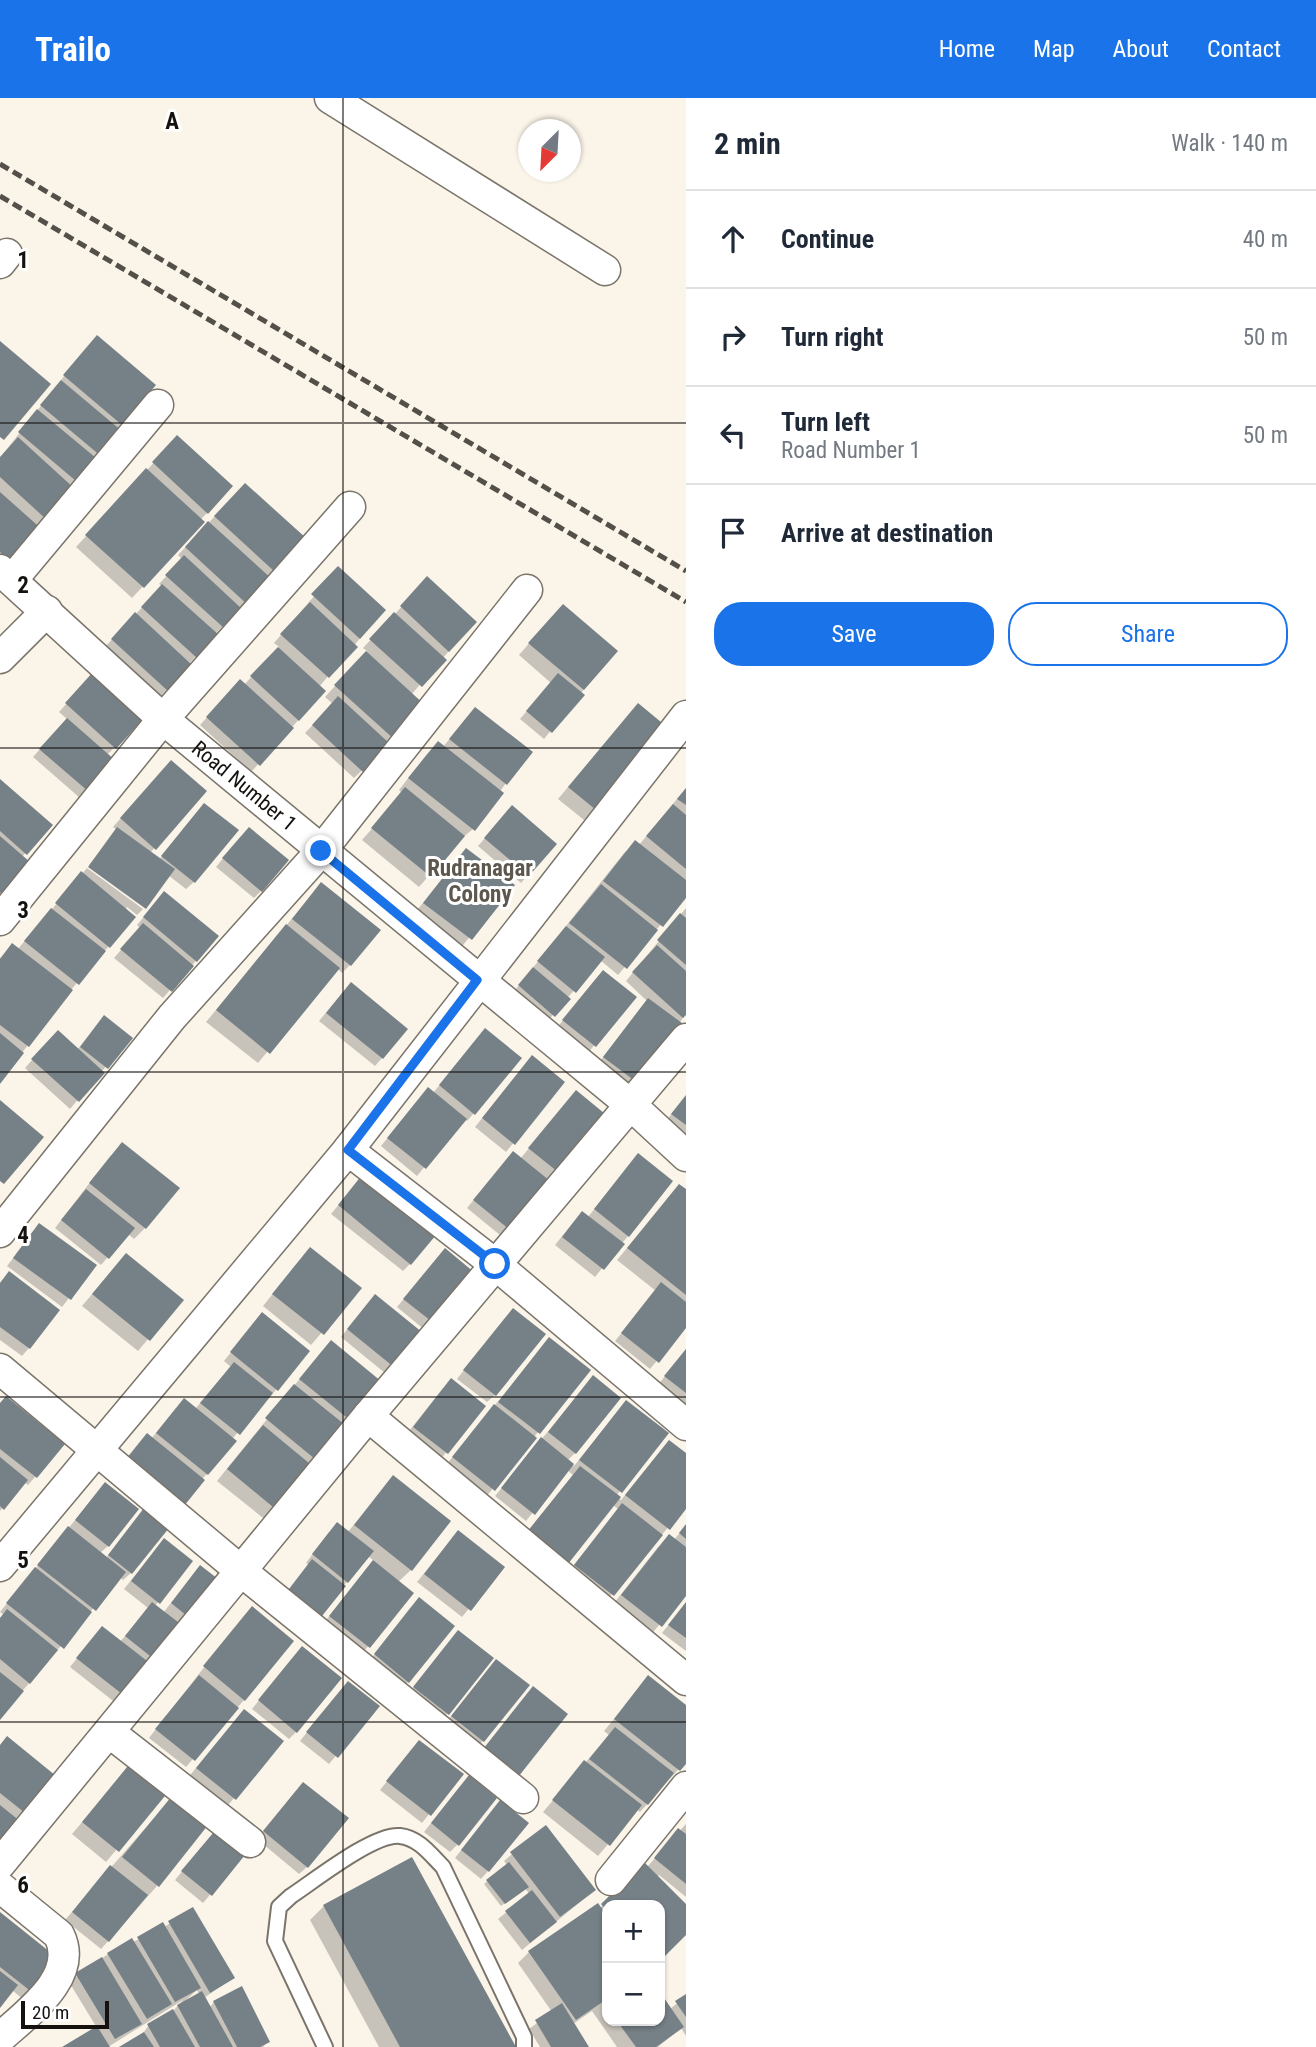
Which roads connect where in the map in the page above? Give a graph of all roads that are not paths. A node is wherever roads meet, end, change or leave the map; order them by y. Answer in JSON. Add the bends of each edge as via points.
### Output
{"nodes":[{"id":1,"x":330,"y":98,"type":"edge"},
{"id":2,"x":605,"y":270,"type":"dead end"},
{"id":3,"x":158,"y":405,"type":"dead end"},
{"id":4,"x":350,"y":506,"type":"dead end"},
{"id":5,"x":6,"y":575,"type":"edge"},
{"id":6,"x":527,"y":590,"type":"dead end"},
{"id":7,"x":47,"y":611,"type":"junction"},
{"id":8,"x":0,"y":658,"type":"edge"},
{"id":9,"x":686,"y":716,"type":"edge"},
{"id":10,"x":163,"y":719,"type":"junction"},
{"id":11,"x":321,"y":851,"type":"junction"},
{"id":12,"x":0,"y":920,"type":"edge"},
{"id":13,"x":477,"y":980,"type":"junction"},
{"id":14,"x":686,"y":1039,"type":"edge"},
{"id":15,"x":632,"y":1106,"type":"junction"},
{"id":16,"x":348,"y":1150,"type":"junction"},
{"id":17,"x":686,"y":1156,"type":"edge"},
{"id":18,"x":0,"y":1232,"type":"edge"},
{"id":19,"x":495,"y":1264,"type":"junction"},
{"id":20,"x":0,"y":1369,"type":"edge"},
{"id":21,"x":368,"y":1416,"type":"junction"},
{"id":22,"x":686,"y":1425,"type":"edge"},
{"id":23,"x":98,"y":1448,"type":"junction"},
{"id":24,"x":0,"y":1566,"type":"edge"},
{"id":25,"x":241,"y":1571,"type":"junction"},
{"id":26,"x":686,"y":1680,"type":"edge"},
{"id":27,"x":109,"y":1732,"type":"junction"},
{"id":28,"x":686,"y":1787,"type":"edge"},
{"id":29,"x":523,"y":1798,"type":"dead end"},
{"id":30,"x":250,"y":1842,"type":"dead end"},
{"id":31,"x":0,"y":1864,"type":"edge"},
{"id":32,"x":611,"y":1880,"type":"dead end"},
{"id":33,"x":0,"y":1887,"type":"edge"},
{"id":34,"x":0,"y":2038,"type":"edge"},
{"id":35,"x":325,"y":2047,"type":"edge"},
{"id":36,"x":524,"y":2047,"type":"edge"}],
"edges":[{"from":1,"to":2,"type":"street"},
{"from":3,"to":5,"type":"street"},
{"from":4,"to":10,"type":"street"},
{"from":5,"to":7,"type":"street","name":"Road Number 1"},
{"from":6,"to":11,"type":"street"},
{"from":7,"to":8,"type":"street"},
{"from":7,"to":10,"type":"street","name":"Road Number 1"},
{"from":9,"to":13,"type":"street"},
{"from":10,"to":11,"type":"street","name":"Road Number 1"},
{"from":10,"to":12,"type":"street"},
{"from":11,"to":13,"type":"street","name":"Road Number 1"},
{"from":11,"to":18,"type":"street","via":[[172,1017]]},
{"from":13,"to":15,"type":"street","name":"Road Number 1"},
{"from":13,"to":16,"type":"street"},
{"from":14,"to":15,"type":"street"},
{"from":15,"to":17,"type":"street","name":"Road Number 1"},
{"from":15,"to":19,"type":"street"},
{"from":16,"to":19,"type":"street"},
{"from":16,"to":23,"type":"street"},
{"from":19,"to":21,"type":"street"},
{"from":19,"to":22,"type":"street"},
{"from":20,"to":23,"type":"street"},
{"from":21,"to":25,"type":"street"},
{"from":21,"to":26,"type":"street"},
{"from":23,"to":24,"type":"street"},
{"from":23,"to":25,"type":"street"},
{"from":25,"to":27,"type":"street"},
{"from":25,"to":29,"type":"street"},
{"from":27,"to":30,"type":"street"},
{"from":27,"to":31,"type":"street"},
{"from":28,"to":32,"type":"street"},
{"from":33,"to":34,"type":"street","via":[[63,1943],[50,1993]]},
{"from":35,"to":36,"type":"lane","via":[[275,1941],[279,1907],[379,1840],[400,1836],[422,1845],[443,1867],[524,2037]]}]}
